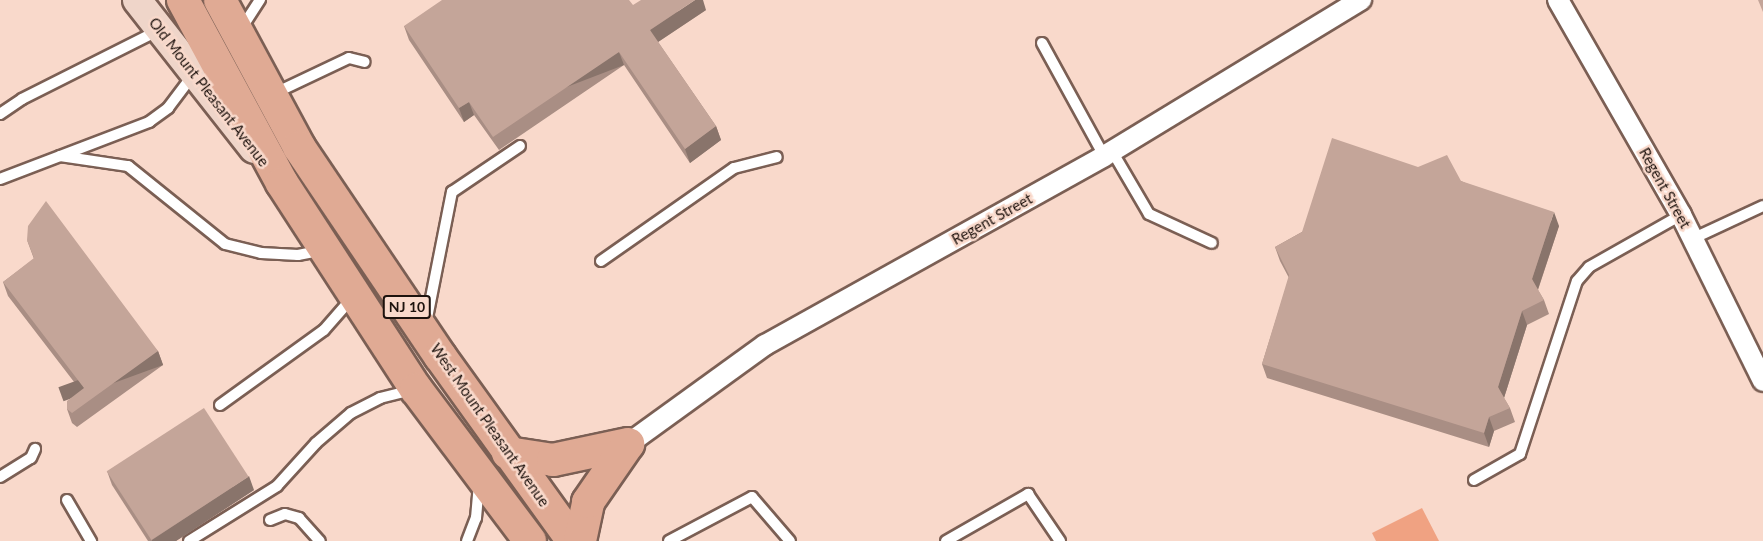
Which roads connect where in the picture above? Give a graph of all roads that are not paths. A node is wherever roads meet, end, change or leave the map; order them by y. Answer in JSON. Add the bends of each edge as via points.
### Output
{"nodes":[{"id":1,"x":137,"y":0,"type":"edge"},
{"id":2,"x":183,"y":0,"type":"edge"},
{"id":3,"x":220,"y":0,"type":"edge"},
{"id":4,"x":260,"y":0,"type":"edge"},
{"id":5,"x":1361,"y":0,"type":"edge"},
{"id":6,"x":1558,"y":0,"type":"edge"},
{"id":7,"x":159,"y":30,"type":"junction"},
{"id":8,"x":239,"y":34,"type":"junction"},
{"id":9,"x":1042,"y":43,"type":"dead end"},
{"id":10,"x":365,"y":62,"type":"dead end"},
{"id":11,"x":194,"y":74,"type":"junction"},
{"id":12,"x":271,"y":95,"type":"junction"},
{"id":13,"x":0,"y":114,"type":"edge"},
{"id":14,"x":520,"y":146,"type":"dead end"},
{"id":15,"x":1108,"y":153,"type":"junction"},
{"id":16,"x":60,"y":156,"type":"junction"},
{"id":17,"x":777,"y":158,"type":"dead end"},
{"id":18,"x":0,"y":179,"type":"edge"},
{"id":19,"x":282,"y":183,"type":"junction"},
{"id":20,"x":1763,"y":206,"type":"edge"},
{"id":21,"x":1681,"y":215,"type":"junction"},
{"id":22,"x":1692,"y":239,"type":"junction"},
{"id":23,"x":1212,"y":243,"type":"dead end"},
{"id":24,"x":324,"y":250,"type":"junction"},
{"id":25,"x":601,"y":261,"type":"dead end"},
{"id":26,"x":354,"y":295,"type":"junction"},
{"id":27,"x":424,"y":333,"type":"junction"},
{"id":28,"x":1763,"y":381,"type":"edge"},
{"id":29,"x":416,"y":389,"type":"junction"},
{"id":30,"x":219,"y":405,"type":"dead end"},
{"id":31,"x":627,"y":444,"type":"junction"},
{"id":32,"x":35,"y":449,"type":"dead end"},
{"id":33,"x":508,"y":453,"type":"junction"},
{"id":34,"x":480,"y":475,"type":"junction"},
{"id":35,"x":0,"y":477,"type":"edge"},
{"id":36,"x":1474,"y":480,"type":"dead end"},
{"id":37,"x":68,"y":500,"type":"dead end"},
{"id":38,"x":270,"y":520,"type":"dead end"},
{"id":39,"x":91,"y":541,"type":"edge"},
{"id":40,"x":189,"y":541,"type":"edge"},
{"id":41,"x":320,"y":541,"type":"edge"},
{"id":42,"x":467,"y":541,"type":"edge"},
{"id":43,"x":530,"y":541,"type":"edge"},
{"id":44,"x":573,"y":541,"type":"edge"},
{"id":45,"x":580,"y":541,"type":"edge"},
{"id":46,"x":669,"y":541,"type":"edge"},
{"id":47,"x":790,"y":541,"type":"edge"},
{"id":48,"x":946,"y":541,"type":"edge"},
{"id":49,"x":1060,"y":541,"type":"edge"}],
"edges":[{"from":1,"to":7,"type":"street","name":"Old Mount Pleasant Avenue"},
{"from":2,"to":19,"type":"main road","number":"NJ 10"},
{"from":3,"to":8,"type":"main road","number":"NJ 10"},
{"from":4,"to":8,"type":"lane"},
{"from":5,"to":15,"type":"street","name":"Regent Street"},
{"from":6,"to":21,"type":"street","name":"Regent Street"},
{"from":7,"to":11,"type":"street","name":"Old Mount Pleasant Avenue"},
{"from":7,"to":13,"type":"lane"},
{"from":8,"to":12,"type":"main road","name":"West Mount Pleasant Avenue","number":"NJ 10"},
{"from":9,"to":15,"type":"lane"},
{"from":10,"to":12,"type":"lane","via":[[350,57]]},
{"from":11,"to":16,"type":"lane","via":[[168,108],[149,122]]},
{"from":11,"to":19,"type":"street","name":"Old Mount Pleasant Avenue"},
{"from":12,"to":27,"type":"main road","name":"West Mount Pleasant Avenue","number":"NJ 10","via":[[300,147]]},
{"from":14,"to":27,"type":"lane","via":[[452,192]]},
{"from":15,"to":23,"type":"lane","via":[[1149,214]]},
{"from":15,"to":31,"type":"street","name":"Regent Street","via":[[765,345]]},
{"from":16,"to":18,"type":"lane"},
{"from":16,"to":24,"type":"lane","via":[[128,166],[225,244],[242,250],[298,255]]},
{"from":17,"to":25,"type":"lane","via":[[734,168]]},
{"from":19,"to":24,"type":"main road","number":"NJ 10"},
{"from":20,"to":22,"type":"lane"},
{"from":21,"to":22,"type":"street","name":"Regent Street"},
{"from":21,"to":36,"type":"lane","via":[[1589,267],[1577,280],[1520,454]]},
{"from":22,"to":28,"type":"street","name":"Regent Street"},
{"from":24,"to":26,"type":"main road","number":"NJ 10"},
{"from":26,"to":29,"type":"main road","number":"NJ 10"},
{"from":26,"to":30,"type":"lane","via":[[324,330]]},
{"from":27,"to":33,"type":"main road","name":"West Mount Pleasant Avenue","number":"NJ 10"},
{"from":29,"to":34,"type":"main road","number":"NJ 10"},
{"from":29,"to":40,"type":"lane","via":[[380,398],[351,413],[316,443],[277,486]]},
{"from":31,"to":33,"type":"main road","via":[[553,460]]},
{"from":31,"to":45,"type":"main road","via":[[588,502]]},
{"from":32,"to":35,"type":"lane","via":[[30,458]]},
{"from":33,"to":44,"type":"main road","name":"West Mount Pleasant Avenue","number":"NJ 10"},
{"from":34,"to":42,"type":"lane","via":[[476,518]]},
{"from":34,"to":43,"type":"main road","number":"NJ 10"},
{"from":37,"to":39,"type":"lane"},
{"from":38,"to":41,"type":"lane","via":[[285,514],[299,518]]},
{"from":46,"to":47,"type":"lane","via":[[752,497]]},
{"from":48,"to":49,"type":"lane","via":[[1028,494]]}]}
